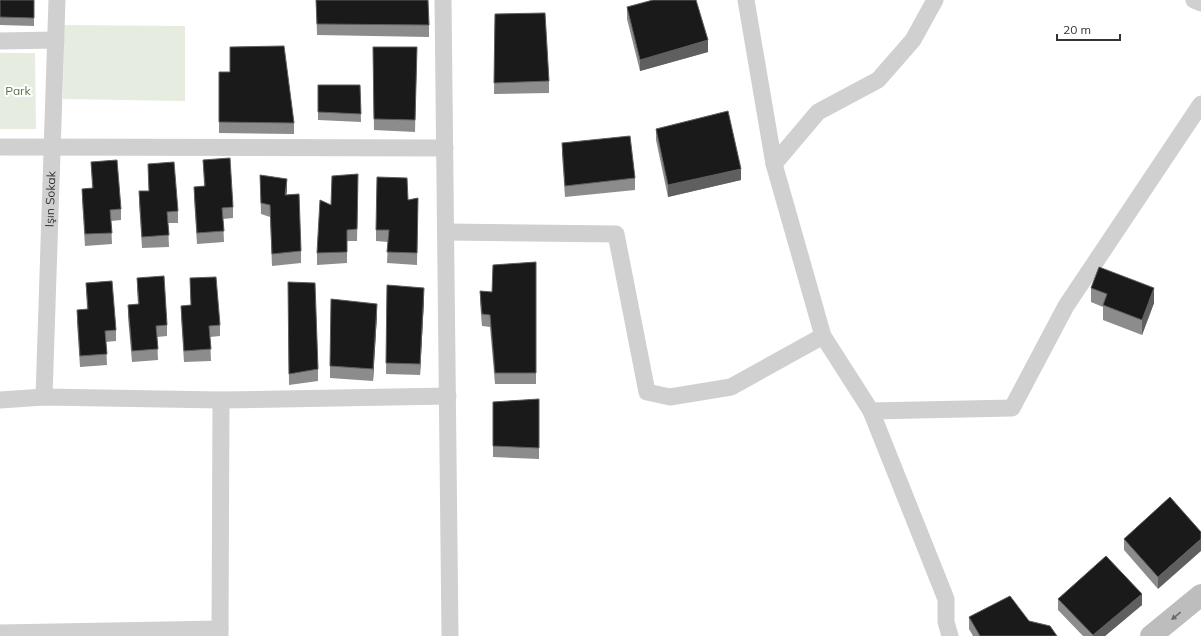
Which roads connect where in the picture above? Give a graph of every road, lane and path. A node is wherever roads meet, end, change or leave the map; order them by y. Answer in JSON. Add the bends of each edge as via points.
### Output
{"nodes":[{"id":1,"x":57,"y":0,"type":"edge"},
{"id":2,"x":443,"y":0,"type":"edge"},
{"id":3,"x":746,"y":0,"type":"edge"},
{"id":4,"x":935,"y":0,"type":"edge"},
{"id":5,"x":1194,"y":0,"type":"edge"},
{"id":6,"x":1201,"y":3,"type":"edge"},
{"id":7,"x":56,"y":40,"type":"junction"},
{"id":8,"x":0,"y":41,"type":"edge"},
{"id":9,"x":1201,"y":104,"type":"edge"},
{"id":10,"x":0,"y":147,"type":"edge"},
{"id":11,"x":52,"y":147,"type":"junction"},
{"id":12,"x":445,"y":148,"type":"junction"},
{"id":13,"x":774,"y":164,"type":"junction"},
{"id":14,"x":446,"y":232,"type":"junction"},
{"id":15,"x":823,"y":336,"type":"junction"},
{"id":16,"x":448,"y":396,"type":"junction"},
{"id":17,"x":44,"y":397,"type":"junction"},
{"id":18,"x":0,"y":400,"type":"edge"},
{"id":19,"x":221,"y":400,"type":"junction"},
{"id":20,"x":871,"y":411,"type":"junction"},
{"id":21,"x":1201,"y":595,"type":"edge"},
{"id":22,"x":0,"y":633,"type":"edge"},
{"id":23,"x":220,"y":633,"type":"edge"},
{"id":24,"x":450,"y":636,"type":"edge"},
{"id":25,"x":950,"y":636,"type":"edge"},
{"id":26,"x":1151,"y":636,"type":"edge"}],
"edges":[{"from":1,"to":7,"type":"street","name":"Işın Sokak"},
{"from":2,"to":12,"type":"street"},
{"from":3,"to":13,"type":"street"},
{"from":4,"to":13,"type":"street","via":[[913,40],[878,80],[818,112]]},
{"from":5,"to":6,"type":"street"},
{"from":7,"to":8,"type":"street"},
{"from":7,"to":11,"type":"street","name":"Işın Sokak"},
{"from":9,"to":20,"type":"street","via":[[1066,306],[1012,408]]},
{"from":10,"to":11,"type":"street"},
{"from":11,"to":12,"type":"street"},
{"from":11,"to":17,"type":"street","name":"Işın Sokak"},
{"from":12,"to":14,"type":"street"},
{"from":13,"to":15,"type":"street"},
{"from":14,"to":15,"type":"street","via":[[616,234],[647,392],[670,397],[731,387]]},
{"from":14,"to":16,"type":"street"},
{"from":15,"to":20,"type":"street"},
{"from":16,"to":19,"type":"street"},
{"from":16,"to":24,"type":"street"},
{"from":17,"to":18,"type":"street"},
{"from":17,"to":19,"type":"street"},
{"from":19,"to":23,"type":"street"},
{"from":20,"to":25,"type":"street","via":[[946,599],[946,622]]},
{"from":21,"to":26,"type":"main road","one_way":true},
{"from":22,"to":23,"type":"street"}]}
